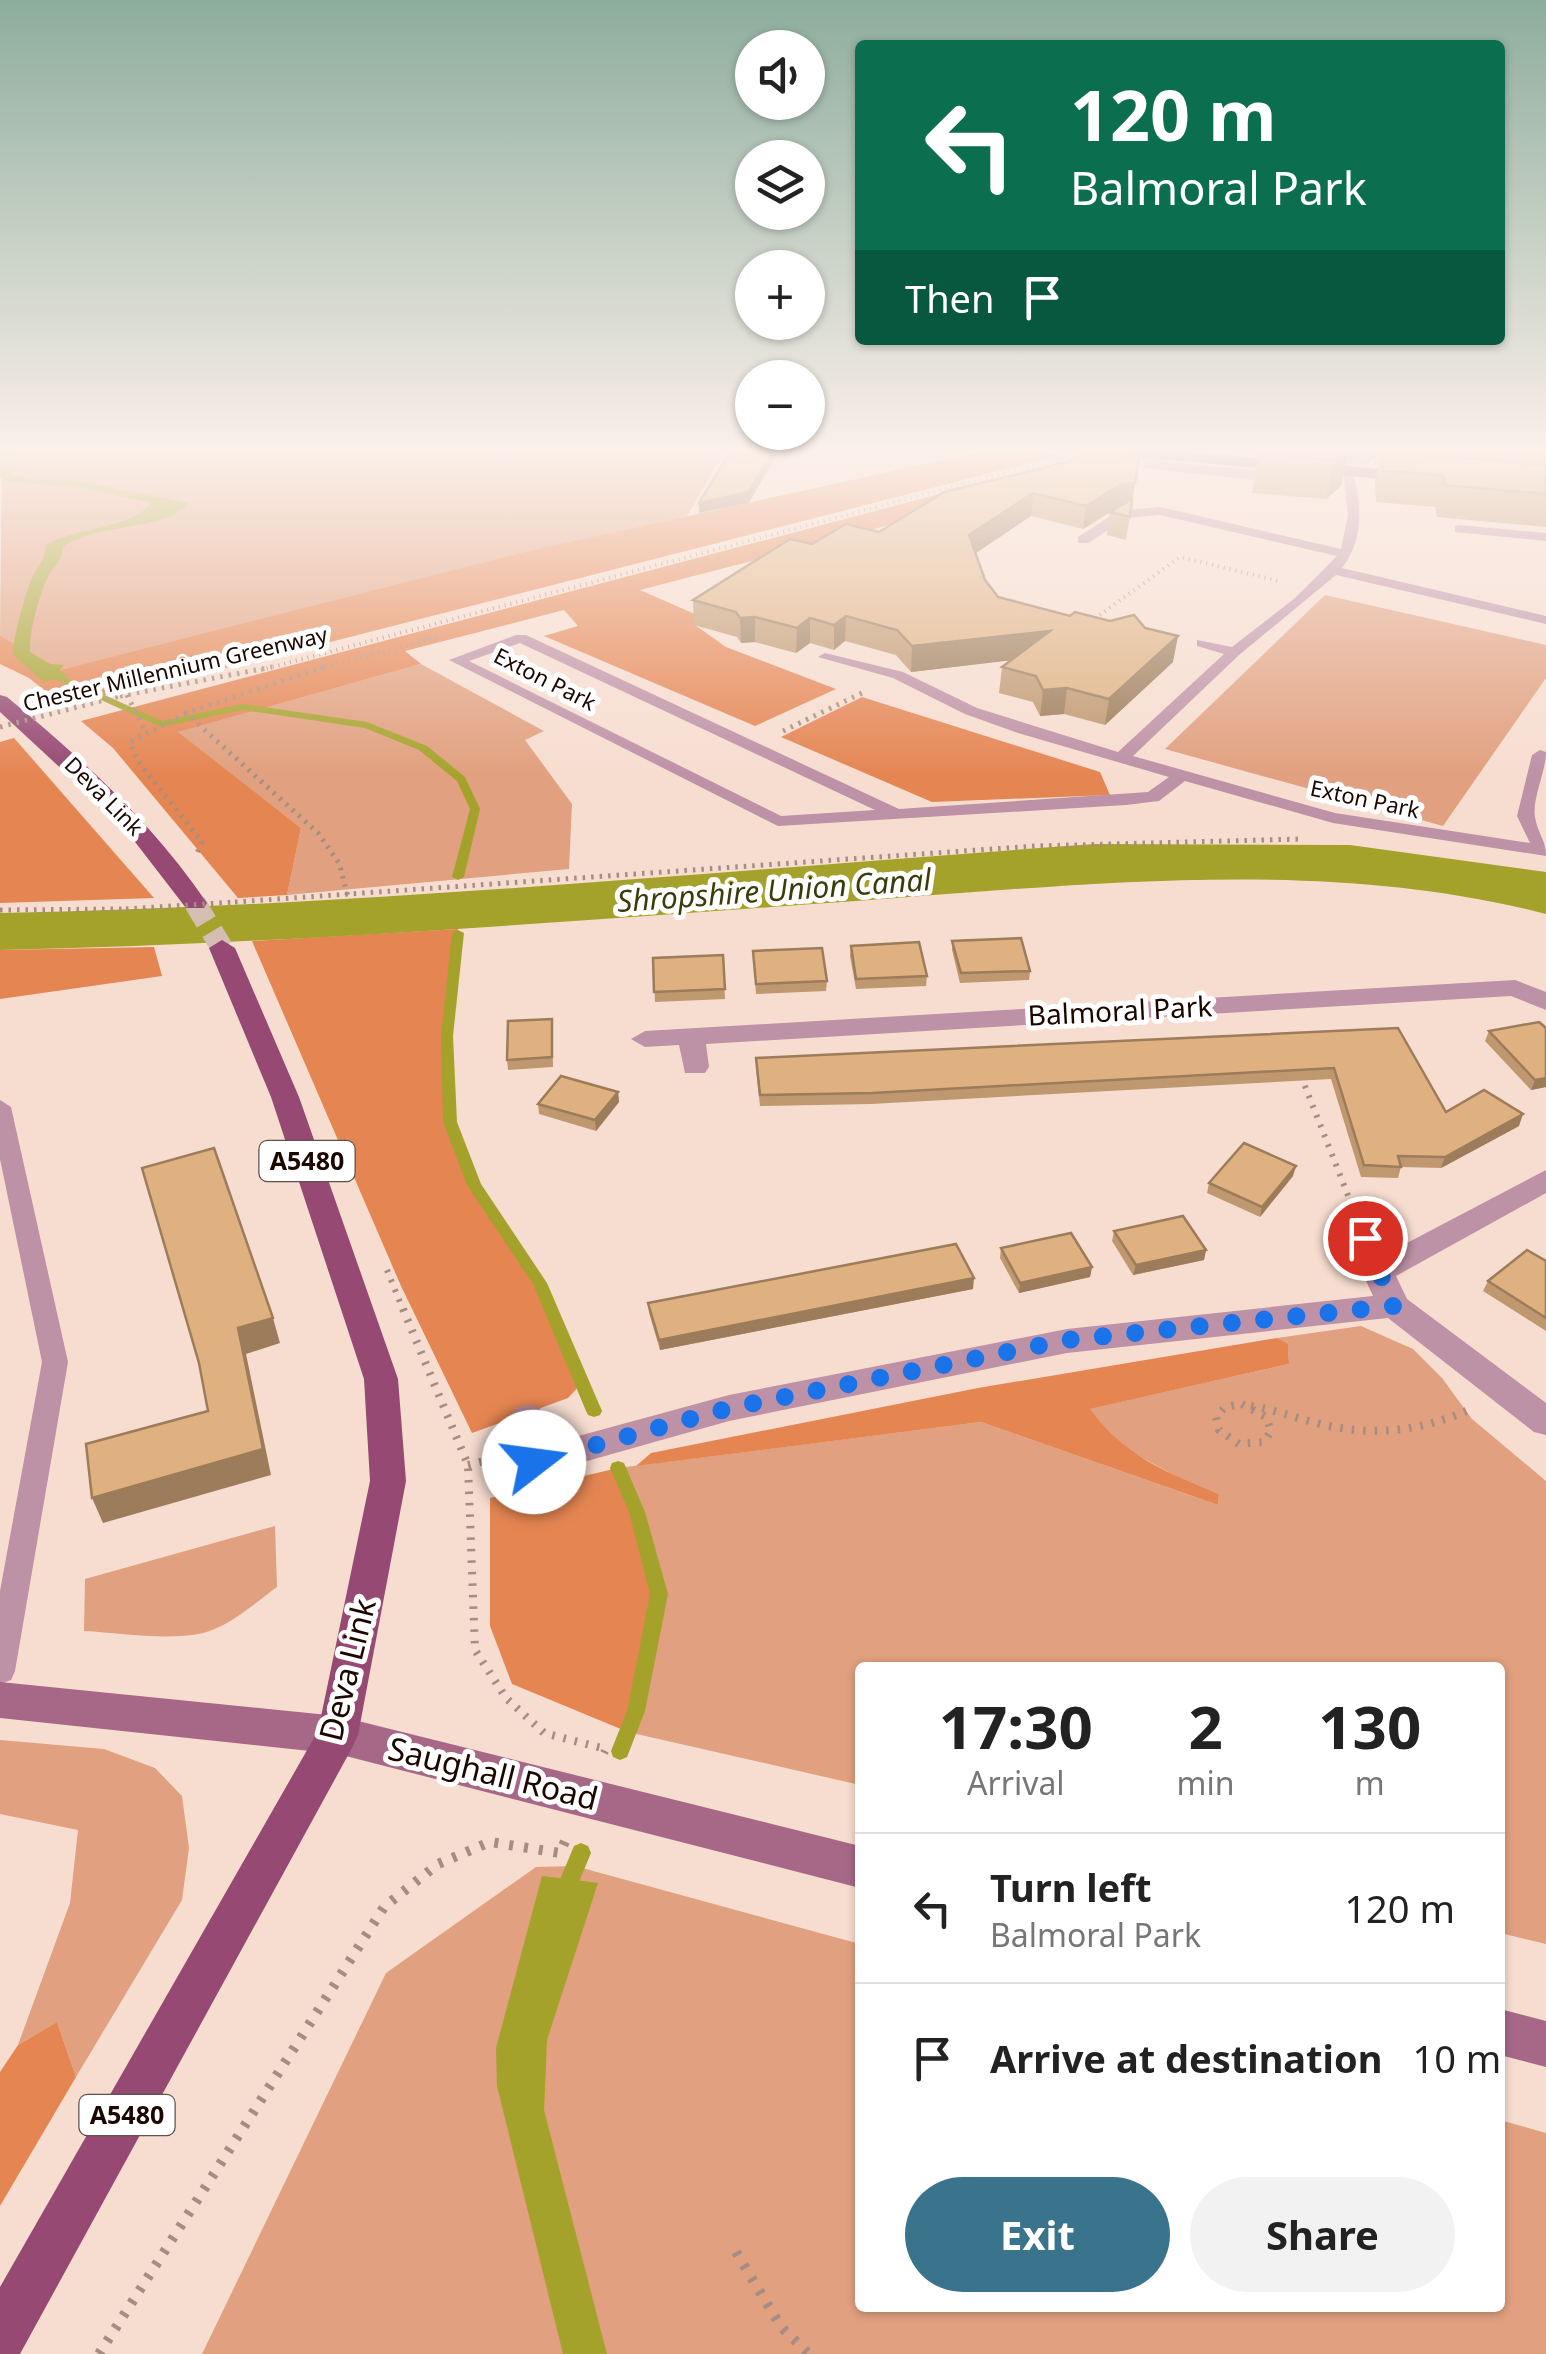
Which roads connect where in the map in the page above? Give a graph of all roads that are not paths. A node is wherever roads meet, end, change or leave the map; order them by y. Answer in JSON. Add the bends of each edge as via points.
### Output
{"nodes":[{"id":1,"x":1344,"y":557,"type":"edge"},
{"id":2,"x":1332,"y":570,"type":"junction"},
{"id":3,"x":1546,"y":620,"type":"edge"},
{"id":4,"x":1202,"y":643,"type":"dead end"},
{"id":5,"x":1234,"y":652,"type":"junction"},
{"id":6,"x":825,"y":657,"type":"edge"},
{"id":7,"x":0,"y":701,"type":"edge"},
{"id":8,"x":1540,"y":755,"type":"dead end"},
{"id":9,"x":1121,"y":758,"type":"junction"},
{"id":10,"x":1182,"y":775,"type":"junction"},
{"id":11,"x":893,"y":812,"type":"junction"},
{"id":12,"x":1544,"y":851,"type":"edge"},
{"id":13,"x":195,"y":902,"type":"tunnel mouth"},
{"id":14,"x":222,"y":948,"type":"tunnel mouth"},
{"id":15,"x":1546,"y":1002,"type":"edge"},
{"id":16,"x":692,"y":1036,"type":"junction"},
{"id":17,"x":645,"y":1039,"type":"dead end"},
{"id":18,"x":695,"y":1067,"type":"dead end"},
{"id":19,"x":0,"y":1108,"type":"edge"},
{"id":20,"x":1546,"y":1180,"type":"edge"},
{"id":21,"x":1394,"y":1306,"type":"junction"},
{"id":22,"x":528,"y":1418,"type":"dead end"},
{"id":23,"x":1546,"y":1422,"type":"edge"},
{"id":24,"x":0,"y":1671,"type":"edge"},
{"id":25,"x":0,"y":1700,"type":"edge"},
{"id":26,"x":338,"y":1735,"type":"junction"},
{"id":27,"x":855,"y":1866,"type":"edge"},
{"id":28,"x":1505,"y":2033,"type":"edge"},
{"id":29,"x":1546,"y":2044,"type":"edge"},
{"id":30,"x":0,"y":2338,"type":"edge"}],
"edges":[{"from":1,"to":2,"type":"lane"},
{"from":2,"to":3,"type":"lane"},
{"from":2,"to":5,"type":"lane"},
{"from":4,"to":5,"type":"lane"},
{"from":5,"to":9,"type":"lane"},
{"from":6,"to":9,"type":"lane","name":"Exton Park","via":[[898,675],[971,711]]},
{"from":7,"to":13,"type":"main road","name":"Deva Link","via":[[86,775],[175,870]]},
{"from":8,"to":12,"type":"lane","name":"Exton Park","via":[[1526,816]]},
{"from":9,"to":10,"type":"lane","name":"Exton Park"},
{"from":10,"to":11,"type":"lane","name":"Exton Park","via":[[1153,797]]},
{"from":10,"to":12,"type":"lane","name":"Exton Park","via":[[1358,824]]},
{"from":11,"to":11,"type":"lane","name":"Exton Park","via":[[778,820],[456,660],[521,638]]},
{"from":14,"to":26,"type":"main road","name":"Deva Link","number":"A5480","via":[[285,1096],[381,1379],[388,1481]]},
{"from":15,"to":16,"type":"street","name":"Balmoral Park","via":[[1515,988]]},
{"from":16,"to":17,"type":"street","name":"Balmoral Park"},
{"from":16,"to":18,"type":"street"},
{"from":19,"to":24,"type":"lane","via":[[55,1362]]},
{"from":20,"to":21,"type":"street","via":[[1378,1272]]},
{"from":21,"to":22,"type":"street","via":[[1067,1340],[730,1408],[534,1462]]},
{"from":21,"to":23,"type":"street"},
{"from":25,"to":26,"type":"street","name":"Saughall Road"},
{"from":26,"to":27,"type":"street","name":"Saughall Road"},
{"from":26,"to":30,"type":"main road","name":"Deva Link","number":"A5480"},
{"from":28,"to":29,"type":"street"}]}
